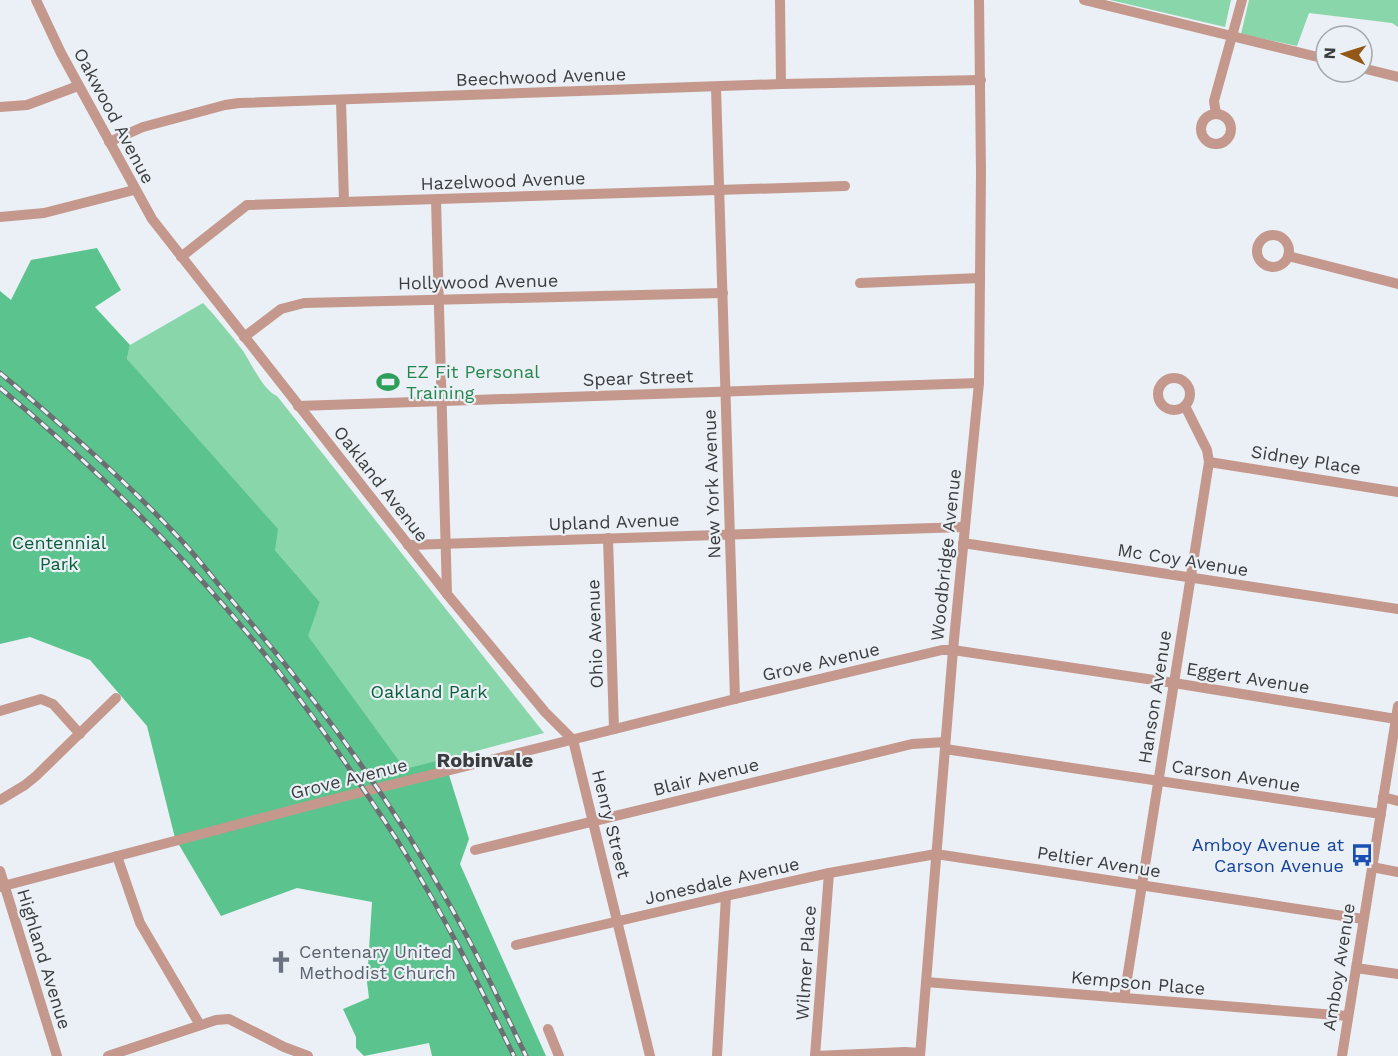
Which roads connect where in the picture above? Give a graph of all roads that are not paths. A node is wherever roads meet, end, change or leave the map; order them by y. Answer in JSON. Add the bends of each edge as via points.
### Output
{"nodes":[{"id":1,"x":36,"y":0,"type":"edge"},
{"id":2,"x":780,"y":0,"type":"edge"},
{"id":3,"x":979,"y":0,"type":"edge"},
{"id":4,"x":1084,"y":0,"type":"edge"},
{"id":5,"x":1242,"y":0,"type":"edge"},
{"id":6,"x":1233,"y":36,"type":"junction"},
{"id":7,"x":1314,"y":56,"type":"edge"},
{"id":8,"x":1374,"y":71,"type":"edge"},
{"id":9,"x":1398,"y":77,"type":"edge"},
{"id":10,"x":981,"y":80,"type":"junction"},
{"id":11,"x":781,"y":84,"type":"junction"},
{"id":12,"x":78,"y":86,"type":"junction"},
{"id":13,"x":716,"y":88,"type":"junction"},
{"id":14,"x":340,"y":100,"type":"junction"},
{"id":15,"x":0,"y":107,"type":"edge"},
{"id":16,"x":1216,"y":114,"type":"dead end"},
{"id":17,"x":109,"y":142,"type":"junction"},
{"id":18,"x":844,"y":186,"type":"dead end"},
{"id":19,"x":134,"y":189,"type":"junction"},
{"id":20,"x":718,"y":190,"type":"junction"},
{"id":21,"x":436,"y":200,"type":"junction"},
{"id":22,"x":344,"y":202,"type":"junction"},
{"id":23,"x":0,"y":216,"type":"edge"},
{"id":24,"x":170,"y":243,"type":"joint"},
{"id":25,"x":1288,"y":256,"type":"dead end"},
{"id":26,"x":180,"y":257,"type":"junction"},
{"id":27,"x":980,"y":278,"type":"junction"},
{"id":28,"x":860,"y":283,"type":"dead end"},
{"id":29,"x":1398,"y":284,"type":"edge"},
{"id":30,"x":723,"y":293,"type":"junction"},
{"id":31,"x":440,"y":300,"type":"junction"},
{"id":32,"x":244,"y":337,"type":"junction"},
{"id":33,"x":979,"y":383,"type":"junction"},
{"id":34,"x":726,"y":391,"type":"junction"},
{"id":35,"x":442,"y":401,"type":"junction"},
{"id":36,"x":298,"y":405,"type":"junction"},
{"id":37,"x":1185,"y":406,"type":"dead end"},
{"id":38,"x":1209,"y":462,"type":"junction"},
{"id":39,"x":1398,"y":492,"type":"edge"},
{"id":40,"x":965,"y":527,"type":"junction"},
{"id":41,"x":730,"y":534,"type":"junction"},
{"id":42,"x":608,"y":538,"type":"junction"},
{"id":43,"x":446,"y":543,"type":"junction"},
{"id":44,"x":963,"y":543,"type":"junction"},
{"id":45,"x":408,"y":545,"type":"junction"},
{"id":46,"x":1190,"y":577,"type":"junction"},
{"id":47,"x":447,"y":594,"type":"junction"},
{"id":48,"x":1398,"y":609,"type":"edge"},
{"id":49,"x":953,"y":650,"type":"junction"},
{"id":50,"x":1174,"y":683,"type":"junction"},
{"id":51,"x":116,"y":698,"type":"dead end"},
{"id":52,"x":735,"y":699,"type":"junction"},
{"id":53,"x":1398,"y":706,"type":"edge"},
{"id":54,"x":0,"y":711,"type":"edge"},
{"id":55,"x":1396,"y":719,"type":"junction"},
{"id":56,"x":615,"y":729,"type":"junction"},
{"id":57,"x":80,"y":734,"type":"junction"},
{"id":58,"x":573,"y":740,"type":"junction"},
{"id":59,"x":945,"y":746,"type":"junction"},
{"id":60,"x":1158,"y":780,"type":"junction"},
{"id":61,"x":1383,"y":797,"type":"junction"},
{"id":62,"x":0,"y":800,"type":"edge"},
{"id":63,"x":1398,"y":801,"type":"edge"},
{"id":64,"x":1380,"y":814,"type":"junction"},
{"id":65,"x":594,"y":822,"type":"junction"},
{"id":66,"x":475,"y":850,"type":"dead end"},
{"id":67,"x":936,"y":854,"type":"junction"},
{"id":68,"x":117,"y":856,"type":"junction"},
{"id":69,"x":1372,"y":867,"type":"junction"},
{"id":70,"x":0,"y":871,"type":"edge"},
{"id":71,"x":1398,"y":872,"type":"edge"},
{"id":72,"x":829,"y":873,"type":"junction"},
{"id":73,"x":1141,"y":886,"type":"junction"},
{"id":74,"x":2,"y":887,"type":"edge"},
{"id":75,"x":726,"y":896,"type":"junction"},
{"id":76,"x":1363,"y":919,"type":"junction"},
{"id":77,"x":617,"y":921,"type":"junction"},
{"id":78,"x":516,"y":945,"type":"dead end"},
{"id":79,"x":1356,"y":968,"type":"junction"},
{"id":80,"x":1398,"y":974,"type":"edge"},
{"id":81,"x":926,"y":982,"type":"junction"},
{"id":82,"x":1124,"y":998,"type":"junction"},
{"id":83,"x":1348,"y":1016,"type":"junction"},
{"id":84,"x":200,"y":1025,"type":"junction"},
{"id":85,"x":548,"y":1029,"type":"dead end"},
{"id":86,"x":282,"y":1052,"type":"edge"},
{"id":87,"x":920,"y":1055,"type":"edge"},
{"id":88,"x":57,"y":1056,"type":"edge"},
{"id":89,"x":108,"y":1056,"type":"edge"},
{"id":90,"x":308,"y":1056,"type":"edge"},
{"id":91,"x":559,"y":1056,"type":"edge"},
{"id":92,"x":650,"y":1056,"type":"edge"},
{"id":93,"x":717,"y":1056,"type":"edge"},
{"id":94,"x":815,"y":1056,"type":"edge"},
{"id":95,"x":1341,"y":1056,"type":"edge"}],
"edges":[{"from":1,"to":12,"type":"street","name":"Oakwood Avenue"},
{"from":2,"to":11,"type":"street"},
{"from":3,"to":10,"type":"street","name":"Woodbridge Avenue"},
{"from":4,"to":6,"type":"street"},
{"from":5,"to":6,"type":"street"},
{"from":6,"to":7,"type":"street"},
{"from":6,"to":16,"type":"street","via":[[1215,101]]},
{"from":8,"to":9,"type":"street"},
{"from":10,"to":11,"type":"street","name":"Beechwood Avenue"},
{"from":10,"to":27,"type":"street","name":"Woodbridge Avenue"},
{"from":11,"to":13,"type":"street","name":"Beechwood Avenue"},
{"from":12,"to":15,"type":"street","via":[[27,105]]},
{"from":12,"to":17,"type":"street","name":"Oakwood Avenue"},
{"from":13,"to":14,"type":"street","name":"Beechwood Avenue"},
{"from":13,"to":20,"type":"street","name":"New York Avenue"},
{"from":14,"to":17,"type":"street","name":"Beechwood Avenue","via":[[225,105],[143,127]]},
{"from":14,"to":22,"type":"street"},
{"from":17,"to":19,"type":"street","name":"Oakwood Avenue"},
{"from":18,"to":20,"type":"street","name":"Hazelwood Avenue"},
{"from":19,"to":23,"type":"street","via":[[44,213]]},
{"from":19,"to":24,"type":"street","name":"Oakwood Avenue"},
{"from":20,"to":21,"type":"street","name":"Hazelwood Avenue"},
{"from":20,"to":30,"type":"street","name":"New York Avenue"},
{"from":21,"to":22,"type":"street","name":"Hazelwood Avenue"},
{"from":21,"to":31,"type":"street"},
{"from":22,"to":26,"type":"street","name":"Hazelwood Avenue","via":[[247,205]]},
{"from":24,"to":26,"type":"street","name":"Oakland Avenue"},
{"from":25,"to":29,"type":"street"},
{"from":26,"to":32,"type":"street","name":"Oakland Avenue"},
{"from":27,"to":28,"type":"street"},
{"from":27,"to":33,"type":"street","name":"Woodbridge Avenue"},
{"from":30,"to":31,"type":"street","name":"Hollywood Avenue"},
{"from":30,"to":34,"type":"street","name":"New York Avenue"},
{"from":31,"to":32,"type":"street","name":"Hollywood Avenue","via":[[292,305],[271,315]]},
{"from":31,"to":35,"type":"street"},
{"from":32,"to":36,"type":"street","name":"Oakland Avenue"},
{"from":33,"to":34,"type":"street","name":"Spear Street"},
{"from":33,"to":40,"type":"street","name":"Woodbridge Avenue"},
{"from":34,"to":35,"type":"street","name":"Spear Street"},
{"from":34,"to":41,"type":"street","name":"New York Avenue"},
{"from":35,"to":36,"type":"street","name":"Spear Street"},
{"from":35,"to":43,"type":"street"},
{"from":36,"to":45,"type":"street","name":"Oakland Avenue"},
{"from":37,"to":38,"type":"street","name":"Hanson Avenue"},
{"from":38,"to":39,"type":"street","name":"Sidney Place"},
{"from":38,"to":46,"type":"street","name":"Hanson Avenue"},
{"from":40,"to":41,"type":"street","name":"Upland Avenue"},
{"from":40,"to":44,"type":"street","name":"Woodbridge Avenue"},
{"from":41,"to":42,"type":"street","name":"Upland Avenue"},
{"from":41,"to":52,"type":"street","name":"New York Avenue"},
{"from":42,"to":43,"type":"street","name":"Upland Avenue"},
{"from":42,"to":56,"type":"street","name":"Ohio Avenue"},
{"from":43,"to":45,"type":"street","name":"Upland Avenue"},
{"from":43,"to":47,"type":"street"},
{"from":44,"to":46,"type":"street","name":"Mc Coy Avenue"},
{"from":44,"to":49,"type":"street","name":"Woodbridge Avenue"},
{"from":45,"to":47,"type":"street","name":"Oakland Avenue"},
{"from":46,"to":48,"type":"street","name":"Mc Coy Avenue"},
{"from":46,"to":50,"type":"street","name":"Hanson Avenue"},
{"from":47,"to":58,"type":"street","name":"Oakland Avenue"},
{"from":49,"to":50,"type":"street","name":"Eggert Avenue"},
{"from":49,"to":52,"type":"street","name":"Grove Avenue"},
{"from":49,"to":59,"type":"street","name":"Woodbridge Avenue"},
{"from":50,"to":55,"type":"street","name":"Eggert Avenue"},
{"from":50,"to":60,"type":"street","name":"Hanson Avenue"},
{"from":51,"to":57,"type":"street"},
{"from":52,"to":56,"type":"street","name":"Grove Avenue"},
{"from":53,"to":55,"type":"street","name":"Amboy Avenue"},
{"from":54,"to":57,"type":"street","via":[[41,699],[52,704]]},
{"from":55,"to":61,"type":"street","name":"Amboy Avenue"},
{"from":56,"to":58,"type":"street","name":"Grove Avenue"},
{"from":57,"to":62,"type":"street","via":[[26,785]]},
{"from":58,"to":65,"type":"street","name":"Henry Street"},
{"from":58,"to":68,"type":"street","name":"Grove Avenue"},
{"from":59,"to":60,"type":"street","name":"Carson Avenue"},
{"from":59,"to":65,"type":"street","name":"Blair Avenue","via":[[912,744]]},
{"from":59,"to":67,"type":"street","name":"Woodbridge Avenue"},
{"from":60,"to":64,"type":"street","name":"Carson Avenue"},
{"from":60,"to":73,"type":"street","name":"Hanson Avenue"},
{"from":61,"to":63,"type":"street"},
{"from":61,"to":64,"type":"street","name":"Amboy Avenue"},
{"from":64,"to":69,"type":"street","name":"Amboy Avenue"},
{"from":65,"to":66,"type":"street","name":"Blair Avenue"},
{"from":65,"to":77,"type":"street","name":"Henry Street"},
{"from":67,"to":72,"type":"street","name":"Jonesdale Avenue"},
{"from":67,"to":73,"type":"street","name":"Peltier Avenue"},
{"from":67,"to":81,"type":"street","name":"Woodbridge Avenue"},
{"from":68,"to":74,"type":"street","name":"Grove Avenue"},
{"from":68,"to":84,"type":"street","via":[[140,923]]},
{"from":69,"to":71,"type":"street"},
{"from":69,"to":76,"type":"street","name":"Amboy Avenue"},
{"from":70,"to":74,"type":"street","name":"Highland Avenue"},
{"from":72,"to":75,"type":"street","name":"Jonesdale Avenue"},
{"from":72,"to":94,"type":"street","name":"Wilmer Place"},
{"from":73,"to":76,"type":"street","name":"Peltier Avenue"},
{"from":73,"to":82,"type":"street","name":"Hanson Avenue"},
{"from":74,"to":88,"type":"street","name":"Highland Avenue"},
{"from":75,"to":77,"type":"street","name":"Jonesdale Avenue"},
{"from":75,"to":93,"type":"street"},
{"from":76,"to":79,"type":"street","name":"Amboy Avenue"},
{"from":77,"to":78,"type":"street","name":"Jonesdale Avenue"},
{"from":77,"to":92,"type":"street","name":"Henry Street"},
{"from":79,"to":80,"type":"street"},
{"from":79,"to":83,"type":"street","name":"Amboy Avenue"},
{"from":81,"to":82,"type":"street","name":"Kempson Place"},
{"from":81,"to":87,"type":"street","name":"Woodbridge Avenue"},
{"from":82,"to":83,"type":"street","name":"Kempson Place"},
{"from":83,"to":95,"type":"street","name":"Amboy Avenue"},
{"from":84,"to":86,"type":"street","via":[[229,1019]]},
{"from":84,"to":89,"type":"street"},
{"from":85,"to":91,"type":"street"},
{"from":86,"to":90,"type":"street"},
{"from":87,"to":94,"type":"street","via":[[905,1052]]}]}
